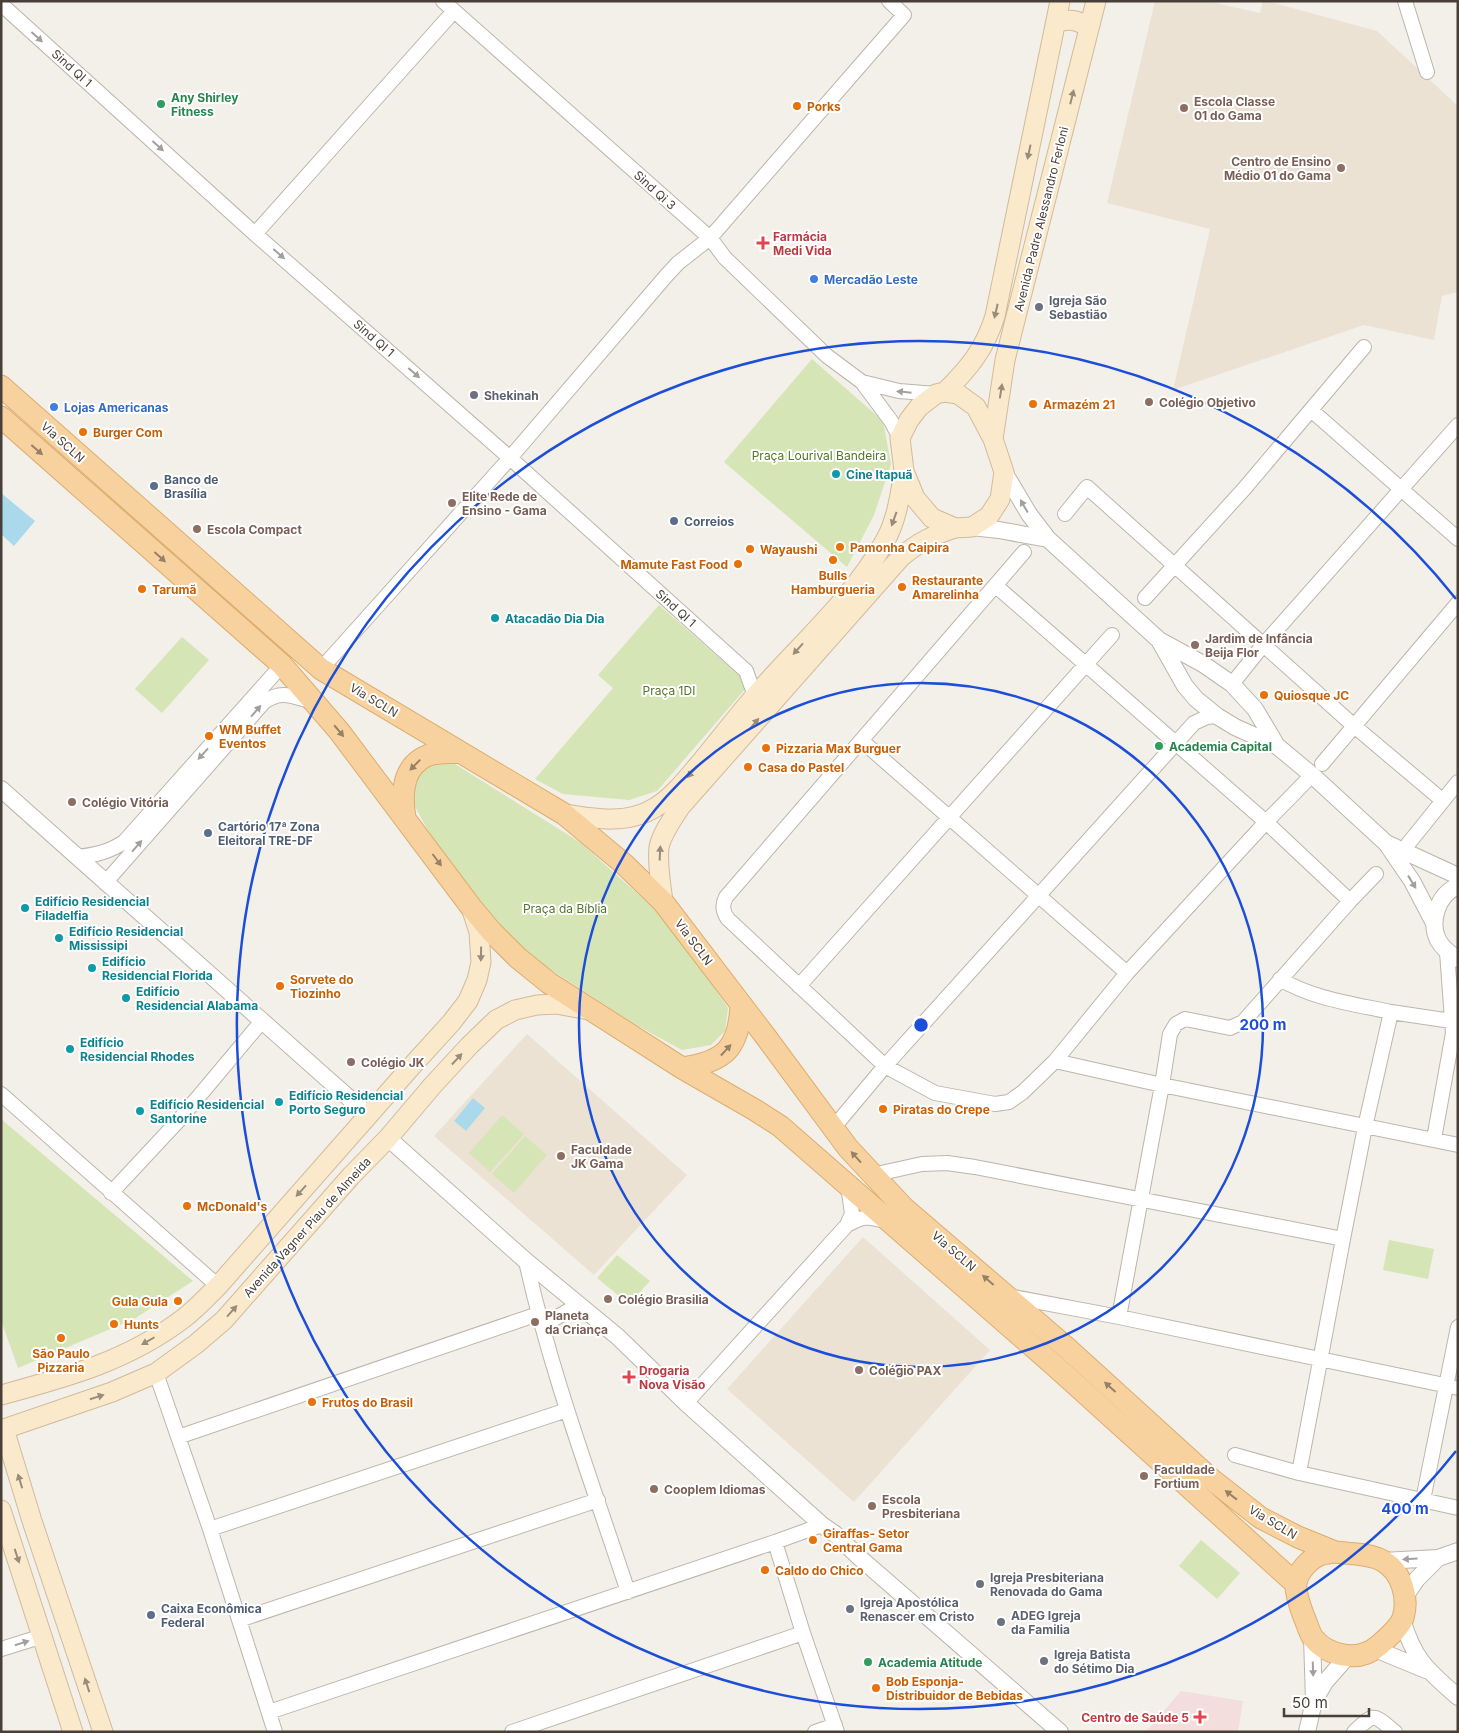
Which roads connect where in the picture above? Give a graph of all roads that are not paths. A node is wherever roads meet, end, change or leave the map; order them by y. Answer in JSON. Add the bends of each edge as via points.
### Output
{"nodes":[{"id":1,"x":443,"y":1,"type":"edge"},
{"id":2,"x":890,"y":1,"type":"edge"},
{"id":3,"x":1060,"y":1,"type":"edge"},
{"id":4,"x":1082,"y":1,"type":"edge"},
{"id":5,"x":1096,"y":1,"type":"edge"},
{"id":6,"x":1405,"y":1,"type":"edge"},
{"id":7,"x":2,"y":7,"type":"edge"},
{"id":8,"x":454,"y":11,"type":"junction"},
{"id":9,"x":1056,"y":23,"type":"junction"},
{"id":10,"x":1089,"y":26,"type":"junction"},
{"id":11,"x":1426,"y":72,"type":"dead end"},
{"id":12,"x":255,"y":234,"type":"junction"},
{"id":13,"x":710,"y":238,"type":"junction"},
{"id":14,"x":1364,"y":348,"type":"dead end"},
{"id":15,"x":1,"y":386,"type":"edge"},
{"id":16,"x":868,"y":387,"type":"junction"},
{"id":17,"x":940,"y":393,"type":"junction"},
{"id":18,"x":1311,"y":410,"type":"junction"},
{"id":19,"x":1,"y":417,"type":"edge"},
{"id":20,"x":1458,"y":425,"type":"edge"},
{"id":21,"x":900,"y":438,"type":"junction"},
{"id":22,"x":993,"y":439,"type":"junction"},
{"id":23,"x":510,"y":458,"type":"junction"},
{"id":24,"x":904,"y":471,"type":"junction"},
{"id":25,"x":1004,"y":472,"type":"junction"},
{"id":26,"x":1401,"y":489,"type":"junction"},
{"id":27,"x":1064,"y":514,"type":"dead end"},
{"id":28,"x":964,"y":528,"type":"junction"},
{"id":29,"x":1048,"y":539,"type":"junction"},
{"id":30,"x":1458,"y":539,"type":"edge"},
{"id":31,"x":1024,"y":552,"type":"dead end"},
{"id":32,"x":1174,"y":566,"type":"junction"},
{"id":33,"x":996,"y":586,"type":"junction"},
{"id":34,"x":1145,"y":598,"type":"dead end"},
{"id":35,"x":1458,"y":603,"type":"edge"},
{"id":36,"x":1112,"y":635,"type":"dead end"},
{"id":37,"x":1159,"y":640,"type":"junction"},
{"id":38,"x":1264,"y":644,"type":"junction"},
{"id":39,"x":1203,"y":664,"type":"junction"},
{"id":40,"x":282,"y":665,"type":"junction"},
{"id":41,"x":1085,"y":665,"type":"junction"},
{"id":42,"x":321,"y":669,"type":"junction"},
{"id":43,"x":746,"y":671,"type":"junction"},
{"id":44,"x":773,"y":676,"type":"junction"},
{"id":45,"x":1232,"y":684,"type":"junction"},
{"id":46,"x":1185,"y":686,"type":"junction"},
{"id":47,"x":755,"y":696,"type":"junction"},
{"id":48,"x":1196,"y":699,"type":"junction"},
{"id":49,"x":313,"y":702,"type":"junction"},
{"id":50,"x":1255,"y":709,"type":"junction"},
{"id":51,"x":1217,"y":716,"type":"junction"},
{"id":52,"x":1194,"y":723,"type":"junction"},
{"id":53,"x":1353,"y":725,"type":"junction"},
{"id":54,"x":1235,"y":727,"type":"junction"},
{"id":55,"x":862,"y":741,"type":"junction"},
{"id":56,"x":1176,"y":743,"type":"junction"},
{"id":57,"x":1277,"y":746,"type":"junction"},
{"id":58,"x":460,"y":752,"type":"junction"},
{"id":59,"x":1317,"y":770,"type":"junction"},
{"id":60,"x":1458,"y":782,"type":"edge"},
{"id":61,"x":1,"y":789,"type":"edge"},
{"id":62,"x":1442,"y":800,"type":"junction"},
{"id":63,"x":564,"y":814,"type":"junction"},
{"id":64,"x":950,"y":816,"type":"junction"},
{"id":65,"x":405,"y":818,"type":"junction"},
{"id":66,"x":1266,"y":822,"type":"junction"},
{"id":67,"x":1386,"y":843,"type":"junction"},
{"id":68,"x":1408,"y":844,"type":"dead end"},
{"id":69,"x":77,"y":857,"type":"junction"},
{"id":70,"x":1376,"y":874,"type":"dead end"},
{"id":71,"x":1458,"y":876,"type":"edge"},
{"id":72,"x":105,"y":883,"type":"junction"},
{"id":73,"x":1458,"y":886,"type":"edge"},
{"id":74,"x":1038,"y":896,"type":"junction"},
{"id":75,"x":1350,"y":900,"type":"junction"},
{"id":76,"x":664,"y":902,"type":"junction"},
{"id":77,"x":471,"y":907,"type":"junction"},
{"id":78,"x":1434,"y":923,"type":"junction"},
{"id":79,"x":1452,"y":955,"type":"edge"},
{"id":80,"x":1127,"y":972,"type":"junction"},
{"id":81,"x":1280,"y":979,"type":"junction"},
{"id":82,"x":799,"y":986,"type":"junction"},
{"id":83,"x":741,"y":1005,"type":"junction"},
{"id":84,"x":589,"y":1010,"type":"junction"},
{"id":85,"x":1391,"y":1012,"type":"junction"},
{"id":86,"x":262,"y":1021,"type":"junction"},
{"id":87,"x":1455,"y":1025,"type":"edge"},
{"id":88,"x":1055,"y":1061,"type":"junction"},
{"id":89,"x":885,"y":1066,"type":"junction"},
{"id":90,"x":410,"y":1068,"type":"junction"},
{"id":91,"x":682,"y":1068,"type":"junction"},
{"id":92,"x":433,"y":1085,"type":"junction"},
{"id":93,"x":1162,"y":1085,"type":"junction"},
{"id":94,"x":1,"y":1094,"type":"edge"},
{"id":95,"x":368,"y":1115,"type":"junction"},
{"id":96,"x":834,"y":1127,"type":"junction"},
{"id":97,"x":1365,"y":1127,"type":"junction"},
{"id":98,"x":388,"y":1138,"type":"junction"},
{"id":99,"x":1434,"y":1139,"type":"junction"},
{"id":100,"x":1458,"y":1145,"type":"edge"},
{"id":101,"x":333,"y":1156,"type":"junction"},
{"id":102,"x":872,"y":1175,"type":"junction"},
{"id":103,"x":351,"y":1176,"type":"junction"},
{"id":104,"x":848,"y":1184,"type":"junction"},
{"id":105,"x":112,"y":1192,"type":"junction"},
{"id":106,"x":1140,"y":1200,"type":"junction"},
{"id":107,"x":890,"y":1222,"type":"junction"},
{"id":108,"x":848,"y":1225,"type":"junction"},
{"id":109,"x":1343,"y":1239,"type":"junction"},
{"id":110,"x":526,"y":1261,"type":"junction"},
{"id":111,"x":218,"y":1286,"type":"junction"},
{"id":112,"x":1006,"y":1296,"type":"junction"},
{"id":113,"x":578,"y":1305,"type":"junction"},
{"id":114,"x":1119,"y":1317,"type":"junction"},
{"id":115,"x":540,"y":1320,"type":"junction"},
{"id":116,"x":1458,"y":1327,"type":"edge"},
{"id":117,"x":1067,"y":1348,"type":"junction"},
{"id":118,"x":1321,"y":1359,"type":"junction"},
{"id":119,"x":1055,"y":1366,"type":"junction"},
{"id":120,"x":156,"y":1373,"type":"junction"},
{"id":121,"x":65,"y":1378,"type":"junction"},
{"id":122,"x":31,"y":1387,"type":"junction"},
{"id":123,"x":1451,"y":1387,"type":"edge"},
{"id":124,"x":1,"y":1396,"type":"edge"},
{"id":125,"x":686,"y":1403,"type":"junction"},
{"id":126,"x":72,"y":1406,"type":"junction"},
{"id":127,"x":568,"y":1410,"type":"junction"},
{"id":128,"x":33,"y":1418,"type":"junction"},
{"id":129,"x":3,"y":1430,"type":"edge"},
{"id":130,"x":178,"y":1437,"type":"junction"},
{"id":131,"x":1235,"y":1455,"type":"dead end"},
{"id":132,"x":1299,"y":1473,"type":"junction"},
{"id":133,"x":598,"y":1500,"type":"junction"},
{"id":134,"x":1423,"y":1500,"type":"junction"},
{"id":135,"x":1458,"y":1508,"type":"edge"},
{"id":136,"x":1,"y":1510,"type":"edge"},
{"id":137,"x":32,"y":1522,"type":"junction"},
{"id":138,"x":822,"y":1525,"type":"junction"},
{"id":139,"x":210,"y":1529,"type":"junction"},
{"id":140,"x":8,"y":1530,"type":"junction"},
{"id":141,"x":775,"y":1542,"type":"junction"},
{"id":142,"x":1335,"y":1552,"type":"junction"},
{"id":143,"x":1458,"y":1552,"type":"edge"},
{"id":144,"x":1438,"y":1558,"type":"junction"},
{"id":145,"x":1383,"y":1561,"type":"junction"},
{"id":146,"x":1296,"y":1584,"type":"junction"},
{"id":147,"x":628,"y":1592,"type":"junction"},
{"id":148,"x":1406,"y":1595,"type":"junction"},
{"id":149,"x":1402,"y":1619,"type":"junction"},
{"id":150,"x":239,"y":1620,"type":"junction"},
{"id":151,"x":803,"y":1633,"type":"junction"},
{"id":152,"x":43,"y":1636,"type":"junction"},
{"id":153,"x":1312,"y":1637,"type":"junction"},
{"id":154,"x":1,"y":1649,"type":"edge"},
{"id":155,"x":1375,"y":1649,"type":"junction"},
{"id":156,"x":1347,"y":1657,"type":"junction"},
{"id":157,"x":1428,"y":1671,"type":"junction"},
{"id":158,"x":1458,"y":1697,"type":"edge"},
{"id":159,"x":1314,"y":1701,"type":"junction"},
{"id":160,"x":269,"y":1712,"type":"junction"},
{"id":161,"x":836,"y":1728,"type":"edge"},
{"id":162,"x":73,"y":1732,"type":"edge"},
{"id":163,"x":103,"y":1732,"type":"edge"},
{"id":164,"x":275,"y":1732,"type":"edge"},
{"id":165,"x":512,"y":1732,"type":"edge"},
{"id":166,"x":815,"y":1732,"type":"edge"},
{"id":167,"x":1060,"y":1732,"type":"edge"},
{"id":168,"x":1308,"y":1732,"type":"edge"},
{"id":169,"x":1354,"y":1732,"type":"edge"},
{"id":170,"x":1395,"y":1732,"type":"edge"}],
"edges":[{"from":1,"to":8,"type":"street","name":"Sind Qi 3"},
{"from":2,"to":13,"type":"street","via":[[904,14]]},
{"from":3,"to":9,"type":"main road","name":"Avenida Padre Alessandro Ferloni"},
{"from":4,"to":5,"type":"main road"},
{"from":5,"to":10,"type":"main road","name":"Avenida Padre Alessandro Ferloni"},
{"from":6,"to":11,"type":"street"},
{"from":7,"to":12,"type":"street","name":"Sind QI 1","one_way":true},
{"from":8,"to":12,"type":"street"},
{"from":8,"to":13,"type":"street","name":"Sind Qi 3"},
{"from":9,"to":10,"type":"main road","via":[[1068,19]]},
{"from":9,"to":17,"type":"main road","name":"Avenida Padre Alessandro Ferloni","one_way":true,"via":[[995,318],[978,355],[966,371]]},
{"from":22,"to":10,"type":"main road","name":"Avenida Padre Alessandro Ferloni","one_way":true,"via":[[1006,360]]},
{"from":12,"to":23,"type":"street","name":"Sind QI 1","one_way":true},
{"from":13,"to":16,"type":"street","name":"Sind Qi 3","via":[[725,258],[828,356]]},
{"from":13,"to":23,"type":"street","via":[[666,276]]},
{"from":14,"to":18,"type":"street"},
{"from":15,"to":42,"type":"main road","name":"Via SCLN"},
{"from":17,"to":16,"type":"street","one_way":true},
{"from":16,"to":21,"type":"street"},
{"from":17,"to":21,"type":"main road","via":[[919,407]]},
{"from":17,"to":22,"type":"main road","via":[[958,394],[976,407]]},
{"from":18,"to":26,"type":"street"},
{"from":18,"to":32,"type":"street"},
{"from":19,"to":40,"type":"main road","name":"Via SCLN","one_way":true},
{"from":20,"to":26,"type":"street"},
{"from":21,"to":24,"type":"main road"},
{"from":22,"to":25,"type":"main road"},
{"from":23,"to":42,"type":"street"},
{"from":23,"to":43,"type":"street","name":"Sind QI 1"},
{"from":24,"to":28,"type":"main road","via":[[915,498],[932,518]]},
{"from":24,"to":44,"type":"main road","one_way":true,"via":[[899,505],[886,539],[859,580]]},
{"from":25,"to":28,"type":"main road","via":[[1000,500],[989,516]]},
{"from":29,"to":25,"type":"street","one_way":true},
{"from":26,"to":30,"type":"street"},
{"from":26,"to":38,"type":"street"},
{"from":27,"to":32,"type":"street","via":[[1087,488]]},
{"from":28,"to":29,"type":"street","via":[[999,530]]},
{"from":76,"to":28,"type":"main road","one_way":true,"via":[[659,846],[681,806],[901,557],[932,536]]},
{"from":29,"to":37,"type":"street"},
{"from":31,"to":33,"type":"street"},
{"from":32,"to":34,"type":"street"},
{"from":32,"to":38,"type":"street"},
{"from":33,"to":41,"type":"street"},
{"from":33,"to":55,"type":"street"},
{"from":35,"to":53,"type":"street"},
{"from":36,"to":41,"type":"street"},
{"from":37,"to":39,"type":"street"},
{"from":37,"to":46,"type":"street"},
{"from":38,"to":45,"type":"street"},
{"from":38,"to":53,"type":"street"},
{"from":39,"to":45,"type":"street"},
{"from":39,"to":46,"type":"street","via":[[1188,673]]},
{"from":40,"to":49,"type":"main road","name":"Via SCLN"},
{"from":40,"to":69,"type":"street","one_way":true,"via":[[124,842],[100,854]]},
{"from":41,"to":56,"type":"street"},
{"from":41,"to":64,"type":"street"},
{"from":42,"to":58,"type":"main road","name":"Via SCLN"},
{"from":43,"to":44,"type":"street"},
{"from":43,"to":47,"type":"street"},
{"from":44,"to":47,"type":"main road"},
{"from":45,"to":50,"type":"street"},
{"from":46,"to":48,"type":"street"},
{"from":47,"to":63,"type":"main road","one_way":true,"via":[[678,789],[655,808],[637,816],[618,819]]},
{"from":48,"to":51,"type":"street"},
{"from":48,"to":52,"type":"street","via":[[1198,708]]},
{"from":49,"to":65,"type":"main road","name":"Via SCLN","one_way":true},
{"from":72,"to":49,"type":"street","one_way":true,"via":[[264,702],[281,694]]},
{"from":50,"to":54,"type":"street","via":[[1245,722]]},
{"from":50,"to":57,"type":"street"},
{"from":51,"to":52,"type":"street"},
{"from":51,"to":54,"type":"street"},
{"from":52,"to":56,"type":"street"},
{"from":53,"to":59,"type":"street"},
{"from":53,"to":62,"type":"street"},
{"from":54,"to":57,"type":"street"},
{"from":55,"to":64,"type":"street"},
{"from":55,"to":82,"type":"street","via":[[723,902],[728,919]]},
{"from":56,"to":66,"type":"street"},
{"from":56,"to":74,"type":"street"},
{"from":57,"to":59,"type":"street"},
{"from":58,"to":63,"type":"main road","name":"Via SCLN"},
{"from":58,"to":65,"type":"main road","one_way":true,"via":[[430,755],[410,768],[402,800]]},
{"from":59,"to":66,"type":"street"},
{"from":59,"to":67,"type":"street"},
{"from":60,"to":62,"type":"street"},
{"from":61,"to":69,"type":"street"},
{"from":62,"to":68,"type":"street"},
{"from":63,"to":76,"type":"main road","name":"Via SCLN"},
{"from":64,"to":74,"type":"street"},
{"from":64,"to":82,"type":"street"},
{"from":65,"to":77,"type":"main road","name":"Via SCLN","one_way":true},
{"from":66,"to":75,"type":"street"},
{"from":66,"to":80,"type":"street"},
{"from":67,"to":71,"type":"street"},
{"from":67,"to":78,"type":"street","one_way":true,"via":[[1412,881]]},
{"from":69,"to":72,"type":"street"},
{"from":70,"to":75,"type":"street"},
{"from":72,"to":86,"type":"street"},
{"from":73,"to":78,"type":"street","via":[[1438,904]]},
{"from":74,"to":80,"type":"street"},
{"from":74,"to":89,"type":"street"},
{"from":75,"to":81,"type":"street"},
{"from":76,"to":83,"type":"main road","name":"Via SCLN"},
{"from":77,"to":84,"type":"main road","name":"Via SCLN","via":[[518,958]]},
{"from":77,"to":90,"type":"main road","one_way":true,"via":[[481,946],[477,980],[468,1001],[451,1024]]},
{"from":78,"to":79,"type":"street","via":[[1438,939]]},
{"from":79,"to":87,"type":"street"},
{"from":80,"to":88,"type":"street"},
{"from":81,"to":85,"type":"street","via":[[1322,997]]},
{"from":81,"to":93,"type":"street","via":[[1236,1027],[1185,1019],[1176,1024],[1170,1034]]},
{"from":82,"to":89,"type":"street"},
{"from":91,"to":83,"type":"main road","one_way":true,"via":[[704,1064],[723,1055],[736,1038]]},
{"from":83,"to":96,"type":"main road","name":"Via SCLN"},
{"from":84,"to":91,"type":"main road","name":"Via SCLN"},
{"from":92,"to":84,"type":"main road","name":"Avenida Vagner Piau de Almeida","one_way":true,"via":[[496,1020],[515,1010],[556,1004]]},
{"from":85,"to":87,"type":"street"},
{"from":85,"to":97,"type":"street"},
{"from":86,"to":95,"type":"street"},
{"from":86,"to":105,"type":"street","via":[[179,1120]]},
{"from":87,"to":99,"type":"street"},
{"from":88,"to":89,"type":"street","via":[[1023,1092],[1009,1102],[995,1104],[935,1093]]},
{"from":88,"to":93,"type":"street"},
{"from":89,"to":96,"type":"street"},
{"from":90,"to":92,"type":"main road","via":[[422,1069]]},
{"from":90,"to":95,"type":"main road"},
{"from":91,"to":104,"type":"main road","name":"Via SCLN","via":[[780,1126]]},
{"from":92,"to":98,"type":"main road","name":"Avenida Vagner Piau de Almeida"},
{"from":93,"to":97,"type":"street"},
{"from":93,"to":106,"type":"street"},
{"from":94,"to":105,"type":"street"},
{"from":95,"to":101,"type":"main road"},
{"from":102,"to":96,"type":"main road","name":"Via SCLN","one_way":true},
{"from":97,"to":99,"type":"street"},
{"from":97,"to":109,"type":"street"},
{"from":98,"to":103,"type":"main road","name":"Avenida Vagner Piau de Almeida"},
{"from":98,"to":110,"type":"street"},
{"from":99,"to":100,"type":"street"},
{"from":101,"to":103,"type":"main road","via":[[325,1170],[327,1176],[336,1181]]},
{"from":101,"to":111,"type":"main road","one_way":true},
{"from":102,"to":106,"type":"street","via":[[922,1164],[947,1164]]},
{"from":112,"to":102,"type":"main road","name":"Via SCLN","one_way":true,"via":[[904,1208]]},
{"from":120,"to":103,"type":"main road","name":"Avenida Vagner Piau de Almeida","one_way":true,"via":[[224,1320]]},
{"from":104,"to":107,"type":"main road","name":"Via SCLN"},
{"from":104,"to":108,"type":"street","via":[[852,1214]]},
{"from":105,"to":111,"type":"street"},
{"from":106,"to":109,"type":"street"},
{"from":106,"to":114,"type":"street"},
{"from":107,"to":108,"type":"street","via":[[870,1216]]},
{"from":107,"to":119,"type":"main road","name":"Via SCLN"},
{"from":108,"to":125,"type":"street"},
{"from":109,"to":118,"type":"street"},
{"from":110,"to":113,"type":"street"},
{"from":110,"to":115,"type":"street"},
{"from":111,"to":121,"type":"main road","one_way":true,"via":[[184,1317],[150,1340],[112,1361]]},
{"from":112,"to":114,"type":"street"},
{"from":112,"to":117,"type":"main road","name":"Via SCLN"},
{"from":113,"to":115,"type":"street"},
{"from":113,"to":125,"type":"street","via":[[618,1337]]},
{"from":114,"to":118,"type":"street"},
{"from":115,"to":127,"type":"street"},
{"from":115,"to":130,"type":"street"},
{"from":116,"to":123,"type":"street"},
{"from":117,"to":119,"type":"main road"},
{"from":142,"to":117,"type":"main road","name":"Via SCLN","one_way":true,"via":[[1261,1518],[1211,1479]]},
{"from":118,"to":123,"type":"street"},
{"from":118,"to":132,"type":"street"},
{"from":119,"to":146,"type":"main road","name":"Via SCLN"},
{"from":126,"to":120,"type":"main road","name":"Avenida Vagner Piau de Almeida","one_way":true},
{"from":120,"to":130,"type":"street"},
{"from":121,"to":122,"type":"main road"},
{"from":121,"to":126,"type":"main road","via":[[57,1387],[57,1394],[62,1403]]},
{"from":122,"to":124,"type":"main road"},
{"from":122,"to":128,"type":"main road","via":[[39,1389],[44,1401]]},
{"from":123,"to":134,"type":"street"},
{"from":125,"to":138,"type":"street"},
{"from":126,"to":128,"type":"main road","name":"Avenida Vagner Piau de Almeida"},
{"from":127,"to":133,"type":"street"},
{"from":127,"to":139,"type":"street"},
{"from":128,"to":129,"type":"main road","name":"Avenida Vagner Piau de Almeida"},
{"from":137,"to":129,"type":"main road","one_way":true},
{"from":130,"to":139,"type":"street"},
{"from":131,"to":132,"type":"street"},
{"from":132,"to":134,"type":"street"},
{"from":133,"to":147,"type":"street"},
{"from":133,"to":150,"type":"street"},
{"from":134,"to":135,"type":"street"},
{"from":136,"to":140,"type":"main road"},
{"from":137,"to":140,"type":"main road","via":[[18,1520]]},
{"from":163,"to":137,"type":"main road","one_way":true},
{"from":138,"to":141,"type":"street"},
{"from":138,"to":167,"type":"street"},
{"from":139,"to":150,"type":"street"},
{"from":140,"to":152,"type":"main road","one_way":true},
{"from":141,"to":147,"type":"street"},
{"from":141,"to":151,"type":"street"},
{"from":142,"to":145,"type":"main road"},
{"from":142,"to":146,"type":"main road","via":[[1318,1555],[1306,1564]]},
{"from":143,"to":144,"type":"street"},
{"from":144,"to":145,"type":"street","one_way":true},
{"from":144,"to":148,"type":"street","via":[[1417,1578]]},
{"from":145,"to":148,"type":"main road","via":[[1397,1574]]},
{"from":146,"to":153,"type":"main road"},
{"from":147,"to":160,"type":"street"},
{"from":148,"to":149,"type":"main road"},
{"from":149,"to":155,"type":"main road"},
{"from":149,"to":157,"type":"street","via":[[1414,1653]]},
{"from":150,"to":160,"type":"street"},
{"from":151,"to":161,"type":"street"},
{"from":151,"to":165,"type":"street"},
{"from":154,"to":152,"type":"street","one_way":true},
{"from":152,"to":162,"type":"main road"},
{"from":153,"to":156,"type":"main road","via":[[1329,1650]]},
{"from":153,"to":159,"type":"street","one_way":true},
{"from":155,"to":156,"type":"main road"},
{"from":155,"to":157,"type":"street"},
{"from":156,"to":159,"type":"street","via":[[1325,1682]]},
{"from":157,"to":158,"type":"street"},
{"from":159,"to":168,"type":"street"},
{"from":160,"to":164,"type":"street"},
{"from":161,"to":166,"type":"street"},
{"from":169,"to":170,"type":"street","via":[[1374,1717]]}]}
